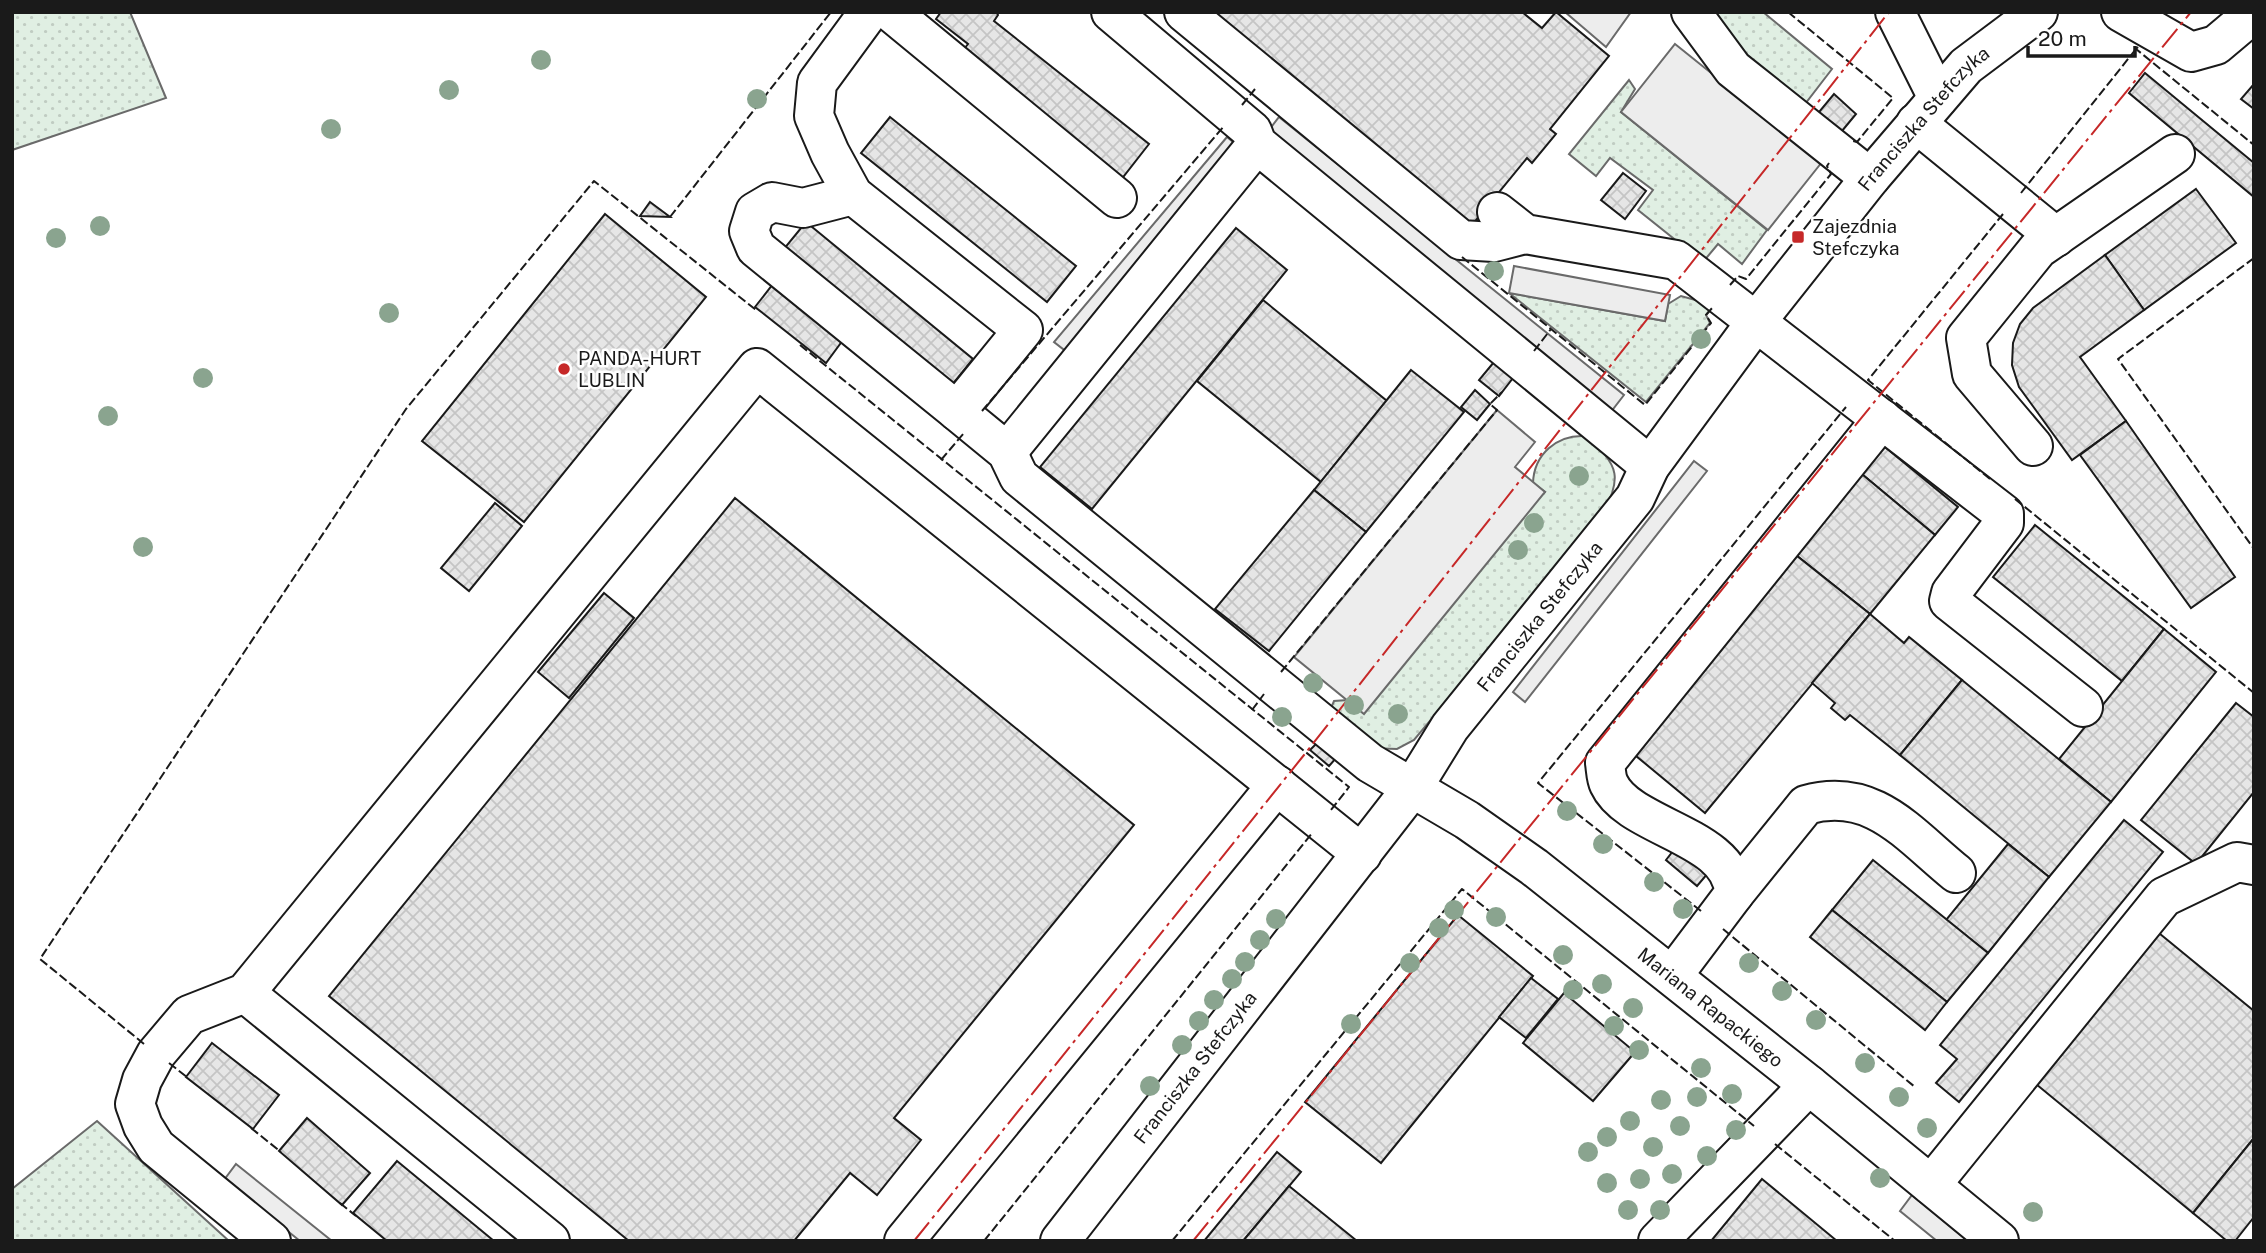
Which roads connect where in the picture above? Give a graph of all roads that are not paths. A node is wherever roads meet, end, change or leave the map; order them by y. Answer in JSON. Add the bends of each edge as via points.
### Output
{"nodes":[{"id":1,"x":869,"y":12,"type":"edge"},
{"id":2,"x":891,"y":12,"type":"edge"},
{"id":3,"x":1111,"y":12,"type":"edge"},
{"id":4,"x":1184,"y":12,"type":"edge"},
{"id":5,"x":1691,"y":12,"type":"edge"},
{"id":6,"x":1895,"y":12,"type":"edge"},
{"id":7,"x":2038,"y":12,"type":"edge"},
{"id":8,"x":2121,"y":12,"type":"edge"},
{"id":9,"x":2254,"y":13,"type":"edge"},
{"id":10,"x":1927,"y":110,"type":"junction"},
{"id":11,"x":1257,"y":144,"type":"junction"},
{"id":12,"x":2175,"y":154,"type":"dead end"},
{"id":13,"x":1870,"y":178,"type":"junction"},
{"id":14,"x":852,"y":195,"type":"junction"},
{"id":15,"x":1116,"y":198,"type":"dead end"},
{"id":16,"x":2056,"y":237,"type":"junction"},
{"id":17,"x":1756,"y":322,"type":"junction"},
{"id":18,"x":957,"y":411,"type":"junction"},
{"id":19,"x":1882,"y":419,"type":"junction"},
{"id":20,"x":2033,"y":446,"type":"dead end"},
{"id":21,"x":1007,"y":452,"type":"junction"},
{"id":22,"x":1650,"y":466,"type":"junction"},
{"id":23,"x":2083,"y":707,"type":"dead end"},
{"id":24,"x":1277,"y":785,"type":"junction"},
{"id":25,"x":1413,"y":787,"type":"junction"},
{"id":26,"x":1362,"y":854,"type":"junction"},
{"id":27,"x":2254,"y":865,"type":"edge"},
{"id":28,"x":1956,"y":873,"type":"dead end"},
{"id":29,"x":1734,"y":894,"type":"junction"},
{"id":30,"x":1673,"y":975,"type":"junction"},
{"id":31,"x":245,"y":993,"type":"junction"},
{"id":32,"x":1809,"y":1085,"type":"junction"},
{"id":33,"x":1931,"y":1185,"type":"junction"},
{"id":34,"x":271,"y":1241,"type":"edge"},
{"id":35,"x":550,"y":1241,"type":"edge"},
{"id":36,"x":904,"y":1241,"type":"edge"},
{"id":37,"x":1060,"y":1241,"type":"edge"},
{"id":38,"x":1658,"y":1241,"type":"edge"},
{"id":39,"x":1999,"y":1241,"type":"edge"}],
"edges":[{"from":1,"to":14,"type":"street","via":[[817,83],[814,116]]},
{"from":2,"to":15,"type":"street"},
{"from":3,"to":11,"type":"street","via":[[1252,131]]},
{"from":4,"to":17,"type":"street","via":[[1461,240],[1494,242],[1511,223],[1676,260]]},
{"from":5,"to":13,"type":"street","via":[[1733,69]]},
{"from":6,"to":10,"type":"street"},
{"from":7,"to":10,"type":"street","name":"Franciszka Stefczyka","via":[[1966,66]]},
{"from":8,"to":9,"type":"street","via":[[2191,52],[2216,46]]},
{"from":10,"to":13,"type":"street","name":"Franciszka Stefczyka"},
{"from":10,"to":16,"type":"street"},
{"from":11,"to":21,"type":"street"},
{"from":11,"to":22,"type":"street"},
{"from":12,"to":16,"type":"street"},
{"from":13,"to":17,"type":"street","name":"Franciszka Stefczyka"},
{"from":14,"to":18,"type":"street","via":[[1023,330]]},
{"from":14,"to":18,"type":"street","name":"Mariana Rapackiego","via":[[803,208],[772,202],[755,212],[749,231],[756,248]]},
{"from":16,"to":20,"type":"street","via":[[2038,249],[1966,338],[1972,374]]},
{"from":17,"to":19,"type":"street"},
{"from":17,"to":22,"type":"street","name":"Franciszka Stefczyka"},
{"from":18,"to":21,"type":"street","name":"Mariana Rapackiego"},
{"from":19,"to":23,"type":"street","via":[[2004,514],[2004,523],[1949,601]]},
{"from":19,"to":29,"type":"street","via":[[1605,763],[1609,785],[1625,802],[1723,864]]},
{"from":21,"to":25,"type":"street","name":"Mariana Rapackiego","via":[[1019,477],[1370,763]]},
{"from":22,"to":25,"type":"street","name":"Franciszka Stefczyka","via":[[1635,498],[1450,727]]},
{"from":24,"to":26,"type":"street"},
{"from":24,"to":31,"type":"street","via":[[757,368]]},
{"from":24,"to":36,"type":"street"},
{"from":25,"to":26,"type":"street","name":"Franciszka Stefczyka"},
{"from":25,"to":30,"type":"street","name":"Mariana Rapackiego","via":[[1534,867]]},
{"from":26,"to":37,"type":"street","name":"Franciszka Stefczyka"},
{"from":27,"to":33,"type":"street","via":[[2237,862],[2164,897]]},
{"from":28,"to":29,"type":"street","via":[[1879,811],[1862,802],[1824,800],[1806,805]]},
{"from":29,"to":30,"type":"street"},
{"from":30,"to":32,"type":"street","name":"Mariana Rapackiego"},
{"from":31,"to":34,"type":"street","via":[[189,1016],[156,1054],[135,1104],[156,1147]]},
{"from":31,"to":35,"type":"street"},
{"from":32,"to":33,"type":"street","name":"Mariana Rapackiego"},
{"from":32,"to":38,"type":"street"},
{"from":33,"to":39,"type":"street","name":"Mariana Rapackiego"}]}
